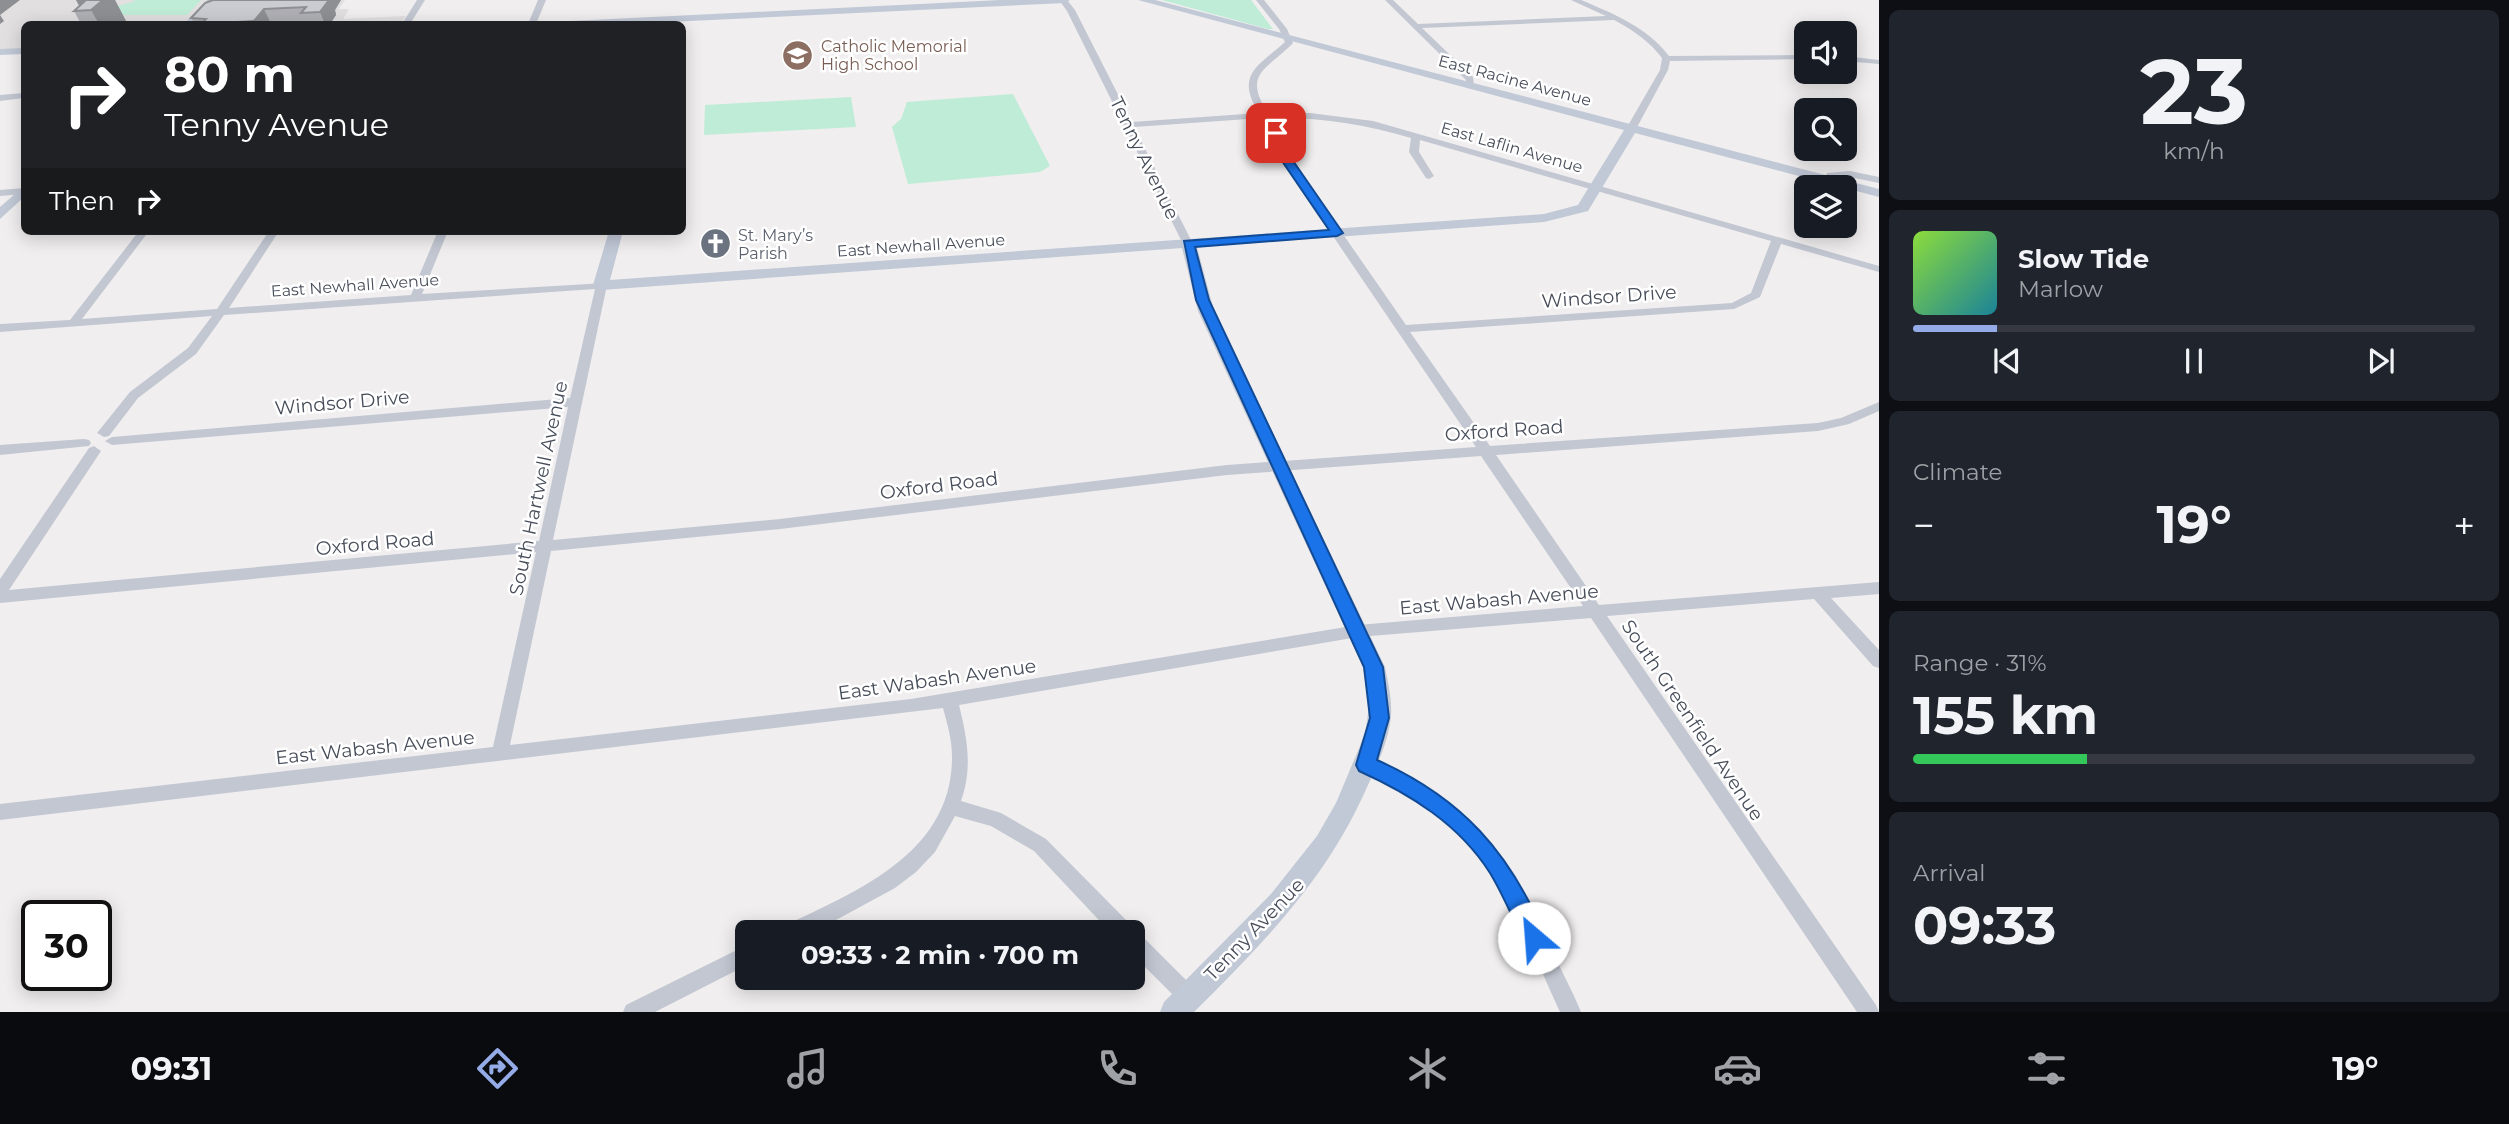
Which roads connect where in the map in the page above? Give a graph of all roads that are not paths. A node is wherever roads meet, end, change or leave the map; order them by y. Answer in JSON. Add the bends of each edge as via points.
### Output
{"nodes":[{"id":1,"x":213,"y":0,"type":"edge"},
{"id":2,"x":421,"y":0,"type":"edge"},
{"id":3,"x":542,"y":0,"type":"edge"},
{"id":4,"x":1064,"y":0,"type":"edge"},
{"id":5,"x":1143,"y":0,"type":"edge"},
{"id":6,"x":1260,"y":0,"type":"edge"},
{"id":7,"x":1390,"y":0,"type":"edge"},
{"id":8,"x":1575,"y":0,"type":"edge"},
{"id":9,"x":660,"y":17,"type":"edge"},
{"id":10,"x":1614,"y":18,"type":"junction"},
{"id":11,"x":192,"y":21,"type":"edge"},
{"id":12,"x":408,"y":21,"type":"edge"},
{"id":13,"x":533,"y":21,"type":"edge"},
{"id":14,"x":608,"y":21,"type":"edge"},
{"id":15,"x":1416,"y":26,"type":"junction"},
{"id":16,"x":1287,"y":39,"type":"junction"},
{"id":17,"x":21,"y":51,"type":"edge"},
{"id":18,"x":0,"y":52,"type":"edge"},
{"id":19,"x":1794,"y":57,"type":"edge"},
{"id":20,"x":1666,"y":59,"type":"junction"},
{"id":21,"x":1857,"y":59,"type":"edge"},
{"id":22,"x":1879,"y":62,"type":"edge"},
{"id":23,"x":1470,"y":86,"type":"junction"},
{"id":24,"x":21,"y":96,"type":"edge"},
{"id":25,"x":0,"y":98,"type":"edge"},
{"id":26,"x":1265,"y":116,"type":"junction"},
{"id":27,"x":1128,"y":125,"type":"junction"},
{"id":28,"x":1631,"y":129,"type":"junction"},
{"id":29,"x":1416,"y":136,"type":"junction"},
{"id":30,"x":1805,"y":175,"type":"edge"},
{"id":31,"x":1429,"y":176,"type":"dead end"},
{"id":32,"x":1857,"y":176,"type":"edge"},
{"id":33,"x":1879,"y":180,"type":"edge"},
{"id":34,"x":1596,"y":187,"type":"junction"},
{"id":35,"x":1857,"y":188,"type":"edge"},
{"id":36,"x":21,"y":191,"type":"edge"},
{"id":37,"x":0,"y":193,"type":"edge"},
{"id":38,"x":1879,"y":193,"type":"edge"},
{"id":39,"x":21,"y":194,"type":"edge"},
{"id":40,"x":0,"y":215,"type":"edge"},
{"id":41,"x":1337,"y":233,"type":"junction"},
{"id":42,"x":141,"y":235,"type":"edge"},
{"id":43,"x":271,"y":235,"type":"edge"},
{"id":44,"x":441,"y":235,"type":"edge"},
{"id":45,"x":615,"y":235,"type":"edge"},
{"id":46,"x":1777,"y":240,"type":"junction"},
{"id":47,"x":1188,"y":244,"type":"junction"},
{"id":48,"x":1879,"y":269,"type":"edge"},
{"id":49,"x":601,"y":285,"type":"junction"},
{"id":50,"x":415,"y":298,"type":"junction"},
{"id":51,"x":221,"y":312,"type":"junction"},
{"id":52,"x":73,"y":323,"type":"junction"},
{"id":53,"x":0,"y":328,"type":"edge"},
{"id":54,"x":1403,"y":329,"type":"junction"},
{"id":55,"x":576,"y":402,"type":"junction"},
{"id":56,"x":1879,"y":406,"type":"edge"},
{"id":57,"x":108,"y":437,"type":"junction"},
{"id":58,"x":89,"y":447,"type":"junction"},
{"id":59,"x":0,"y":450,"type":"edge"},
{"id":60,"x":1485,"y":451,"type":"junction"},
{"id":61,"x":1279,"y":466,"type":"junction"},
{"id":62,"x":545,"y":547,"type":"junction"},
{"id":63,"x":1879,"y":588,"type":"edge"},
{"id":64,"x":0,"y":591,"type":"edge"},
{"id":65,"x":1818,"y":593,"type":"junction"},
{"id":66,"x":0,"y":597,"type":"edge"},
{"id":67,"x":1596,"y":612,"type":"junction"},
{"id":68,"x":1358,"y":631,"type":"junction"},
{"id":69,"x":1879,"y":661,"type":"edge"},
{"id":70,"x":950,"y":701,"type":"junction"},
{"id":71,"x":500,"y":754,"type":"junction"},
{"id":72,"x":1366,"y":765,"type":"junction"},
{"id":73,"x":951,"y":806,"type":"junction"},
{"id":74,"x":0,"y":812,"type":"edge"},
{"id":75,"x":818,"y":920,"type":"edge"},
{"id":76,"x":1112,"y":920,"type":"edge"},
{"id":77,"x":1145,"y":957,"type":"edge"},
{"id":78,"x":735,"y":961,"type":"edge"},
{"id":79,"x":1182,"y":1004,"type":"edge"},
{"id":80,"x":633,"y":1012,"type":"edge"},
{"id":81,"x":1571,"y":1012,"type":"edge"},
{"id":82,"x":1869,"y":1012,"type":"edge"}],
"edges":[{"from":1,"to":11,"type":"street"},
{"from":2,"to":12,"type":"street"},
{"from":3,"to":13,"type":"street"},
{"from":4,"to":9,"type":"street"},
{"from":4,"to":27,"type":"street","name":"Tenny Avenue"},
{"from":5,"to":16,"type":"street","name":"East Racine Avenue"},
{"from":6,"to":16,"type":"street"},
{"from":7,"to":15,"type":"street"},
{"from":8,"to":10,"type":"street"},
{"from":9,"to":14,"type":"street"},
{"from":10,"to":15,"type":"street"},
{"from":10,"to":20,"type":"street","via":[[1650,40]]},
{"from":15,"to":23,"type":"street","via":[[1468,76]]},
{"from":16,"to":23,"type":"street","name":"East Racine Avenue"},
{"from":16,"to":26,"type":"street","name":"South Greenfield Avenue","via":[[1289,43],[1258,70],[1251,84]]},
{"from":17,"to":18,"type":"street"},
{"from":19,"to":20,"type":"street"},
{"from":20,"to":28,"type":"street","via":[[1664,71]]},
{"from":21,"to":22,"type":"street"},
{"from":23,"to":28,"type":"street","name":"East Racine Avenue"},
{"from":24,"to":25,"type":"street"},
{"from":26,"to":27,"type":"street","name":"East Laflin Avenue"},
{"from":26,"to":29,"type":"street","name":"East Laflin Avenue","via":[[1332,117]]},
{"from":26,"to":41,"type":"street","name":"South Greenfield Avenue","via":[[1283,155]]},
{"from":27,"to":47,"type":"street","name":"Tenny Avenue"},
{"from":28,"to":30,"type":"street","name":"East Racine Avenue"},
{"from":28,"to":34,"type":"street","name":"East Newhall Avenue"},
{"from":29,"to":31,"type":"street","via":[[1414,152]]},
{"from":29,"to":34,"type":"street","name":"East Laflin Avenue"},
{"from":32,"to":33,"type":"street"},
{"from":34,"to":41,"type":"street","name":"East Newhall Avenue","via":[[1583,208],[1555,217]]},
{"from":34,"to":46,"type":"street","name":"East Laflin Avenue"},
{"from":35,"to":38,"type":"street","name":"East Racine Avenue"},
{"from":36,"to":37,"type":"street"},
{"from":39,"to":40,"type":"street"},
{"from":41,"to":47,"type":"street","name":"East Newhall Avenue"},
{"from":41,"to":54,"type":"street","name":"South Greenfield Avenue"},
{"from":42,"to":52,"type":"street"},
{"from":43,"to":51,"type":"street"},
{"from":44,"to":50,"type":"street"},
{"from":45,"to":49,"type":"street","name":"South Hartwell Avenue"},
{"from":46,"to":48,"type":"street","name":"East Laflin Avenue"},
{"from":46,"to":54,"type":"street","name":"Windsor Drive","via":[[1756,295],[1734,306]]},
{"from":47,"to":49,"type":"street","name":"East Newhall Avenue"},
{"from":47,"to":61,"type":"street","name":"Tenny Avenue","via":[[1206,311]]},
{"from":49,"to":50,"type":"street","name":"East Newhall Avenue"},
{"from":49,"to":55,"type":"street","name":"South Hartwell Avenue"},
{"from":50,"to":51,"type":"street","name":"East Newhall Avenue"},
{"from":51,"to":52,"type":"street","name":"East Newhall Avenue"},
{"from":51,"to":57,"type":"street","via":[[192,351],[134,395]]},
{"from":52,"to":53,"type":"street","name":"East Newhall Avenue"},
{"from":54,"to":60,"type":"street","name":"South Greenfield Avenue"},
{"from":55,"to":57,"type":"street","name":"Windsor Drive"},
{"from":55,"to":62,"type":"street","name":"South Hartwell Avenue"},
{"from":56,"to":60,"type":"street","name":"Oxford Road","via":[[1818,427]]},
{"from":57,"to":58,"type":"street"},
{"from":58,"to":59,"type":"street"},
{"from":58,"to":64,"type":"street"},
{"from":60,"to":61,"type":"street","name":"Oxford Road"},
{"from":60,"to":67,"type":"street","name":"South Greenfield Avenue"},
{"from":61,"to":62,"type":"street","name":"Oxford Road"},
{"from":61,"to":68,"type":"street","name":"Tenny Avenue"},
{"from":62,"to":66,"type":"street","name":"Oxford Road"},
{"from":62,"to":71,"type":"street","name":"South Hartwell Avenue"},
{"from":63,"to":65,"type":"street","name":"East Wabash Avenue"},
{"from":65,"to":67,"type":"street","name":"East Wabash Avenue"},
{"from":65,"to":69,"type":"street"},
{"from":67,"to":68,"type":"street","name":"East Wabash Avenue"},
{"from":67,"to":82,"type":"street","name":"South Greenfield Avenue"},
{"from":68,"to":70,"type":"street","name":"East Wabash Avenue"},
{"from":68,"to":72,"type":"street","name":"Tenny Avenue","via":[[1379,691],[1380,718]]},
{"from":70,"to":71,"type":"street","name":"East Wabash Avenue"},
{"from":70,"to":73,"type":"street","via":[[960,749]]},
{"from":71,"to":74,"type":"street","name":"East Wabash Avenue"},
{"from":72,"to":79,"type":"street","name":"Tenny Avenue","via":[[1334,834],[1312,868]]},
{"from":72,"to":81,"type":"street","via":[[1438,804],[1483,848],[1510,889]]},
{"from":73,"to":75,"type":"street","via":[[937,836],[906,870],[881,889]]},
{"from":73,"to":76,"type":"street","via":[[995,819],[1040,845]]},
{"from":77,"to":79,"type":"street"},
{"from":78,"to":80,"type":"street"}]}
